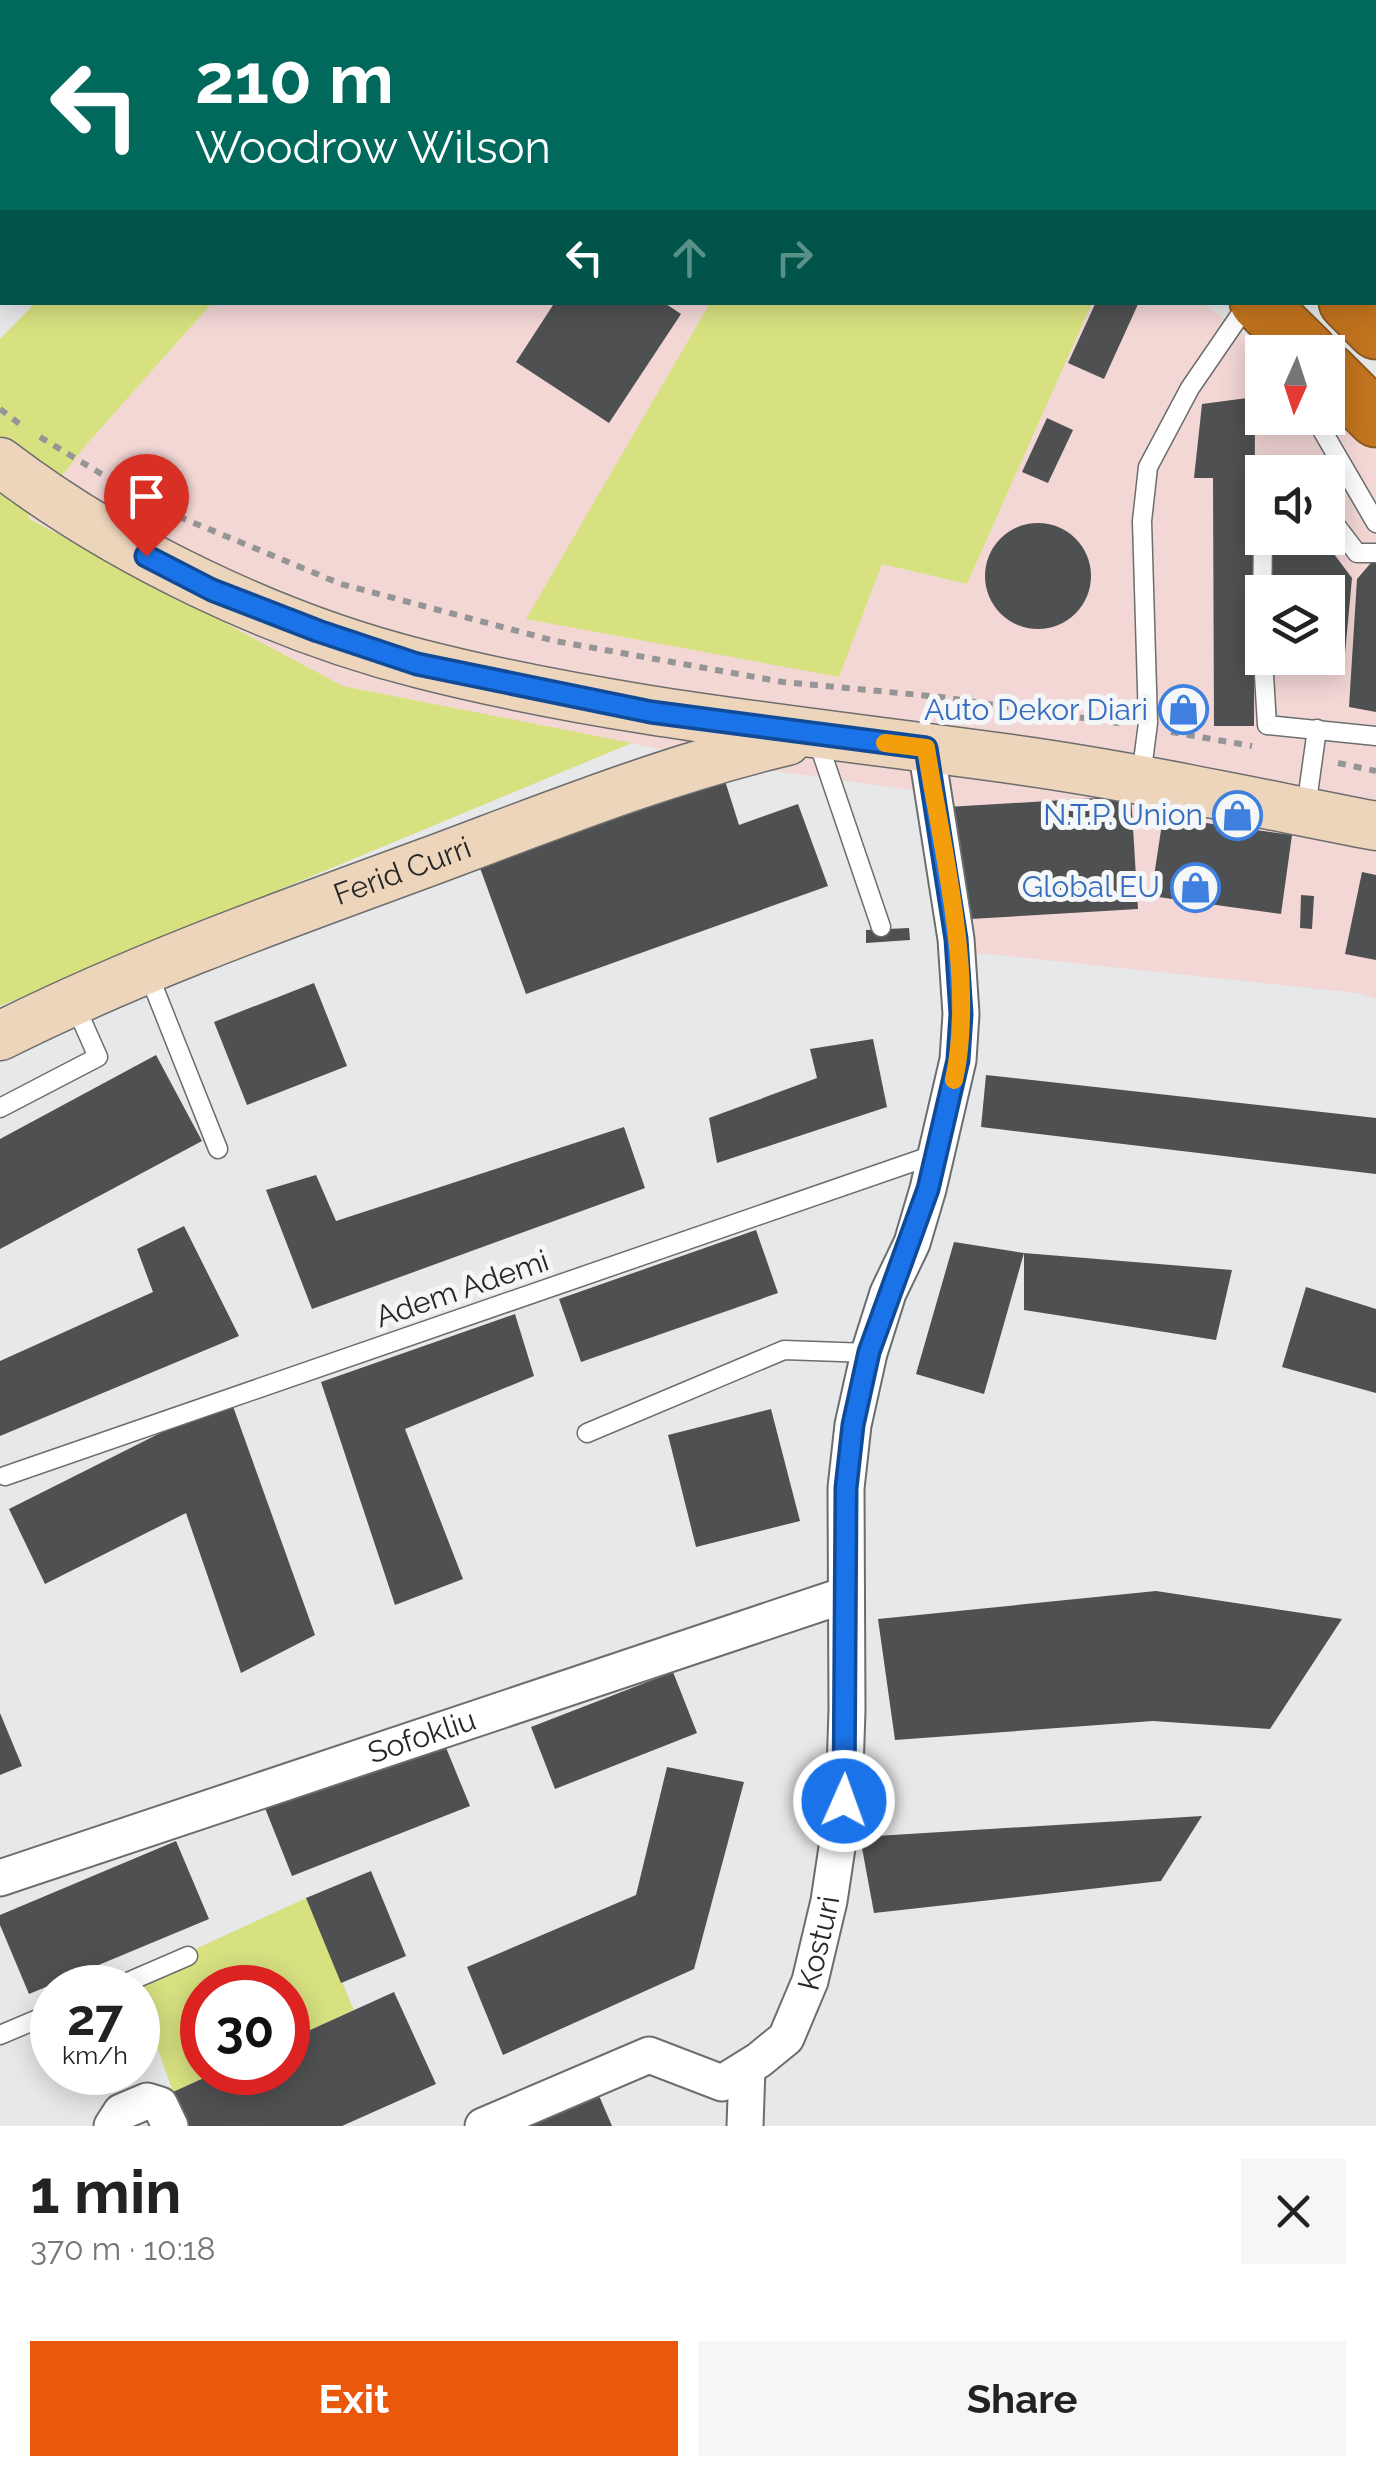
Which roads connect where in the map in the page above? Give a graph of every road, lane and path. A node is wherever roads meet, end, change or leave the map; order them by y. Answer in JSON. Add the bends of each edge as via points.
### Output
{"nodes":[{"id":1,"x":1247,"y":305,"type":"edge"},
{"id":2,"x":1261,"y":305,"type":"edge"},
{"id":3,"x":1350,"y":305,"type":"edge"},
{"id":4,"x":1376,"y":331,"type":"edge"},
{"id":5,"x":1290,"y":335,"type":"edge"},
{"id":6,"x":1345,"y":389,"type":"edge"},
{"id":7,"x":0,"y":409,"type":"edge"},
{"id":8,"x":1376,"y":419,"type":"edge"},
{"id":9,"x":1324,"y":435,"type":"edge"},
{"id":10,"x":0,"y":462,"type":"edge"},
{"id":11,"x":1376,"y":523,"type":"edge"},
{"id":12,"x":1345,"y":537,"type":"edge"},
{"id":13,"x":1376,"y":553,"type":"edge"},
{"id":14,"x":1264,"y":675,"type":"edge"},
{"id":15,"x":1147,"y":728,"type":"junction"},
{"id":16,"x":1317,"y":729,"type":"junction"},
{"id":17,"x":815,"y":734,"type":"junction"},
{"id":18,"x":1376,"y":736,"type":"edge"},
{"id":19,"x":926,"y":748,"type":"junction"},
{"id":20,"x":1313,"y":757,"type":"junction"},
{"id":21,"x":1376,"y":770,"type":"edge"},
{"id":22,"x":1141,"y":781,"type":"junction"},
{"id":23,"x":1305,"y":812,"type":"junction"},
{"id":24,"x":1376,"y":826,"type":"edge"},
{"id":25,"x":880,"y":927,"type":"dead end"},
{"id":26,"x":147,"y":970,"type":"junction"},
{"id":27,"x":74,"y":1002,"type":"junction"},
{"id":28,"x":0,"y":1036,"type":"edge"},
{"id":29,"x":0,"y":1108,"type":"edge"},
{"id":30,"x":218,"y":1149,"type":"dead end"},
{"id":31,"x":936,"y":1154,"type":"junction"},
{"id":32,"x":869,"y":1352,"type":"junction"},
{"id":33,"x":587,"y":1432,"type":"dead end"},
{"id":34,"x":5,"y":1476,"type":"dead end"},
{"id":35,"x":845,"y":1595,"type":"junction"},
{"id":36,"x":0,"y":1878,"type":"edge"},
{"id":37,"x":188,"y":1956,"type":"dead end"},
{"id":38,"x":160,"y":1968,"type":"edge"},
{"id":39,"x":30,"y":2022,"type":"edge"},
{"id":40,"x":0,"y":2035,"type":"edge"},
{"id":41,"x":746,"y":2068,"type":"junction"},
{"id":42,"x":112,"y":2126,"type":"edge"},
{"id":43,"x":170,"y":2126,"type":"edge"},
{"id":44,"x":483,"y":2126,"type":"edge"},
{"id":45,"x":745,"y":2126,"type":"edge"}],
"edges":[{"from":1,"to":15,"type":"lane","via":[[1190,388],[1148,467],[1142,521]]},
{"from":2,"to":5,"type":"highway"},
{"from":3,"to":4,"type":"highway"},
{"from":6,"to":8,"type":"highway"},
{"from":7,"to":15,"type":"path","via":[[158,508],[341,584],[555,641],[783,682],[942,697]]},
{"from":9,"to":11,"type":"lane"},
{"from":10,"to":17,"type":"main road","via":[[114,538],[212,590],[318,631],[417,664],[524,688]]},
{"from":12,"to":13,"type":"lane","via":[[1357,553]]},
{"from":14,"to":16,"type":"lane","via":[[1267,725]]},
{"from":15,"to":20,"type":"path"},
{"from":15,"to":22,"type":"lane"},
{"from":16,"to":18,"type":"lane"},
{"from":16,"to":20,"type":"lane"},
{"from":17,"to":19,"type":"main road"},
{"from":17,"to":25,"type":"lane"},
{"from":17,"to":26,"type":"main road","name":"Ferid Curri","via":[[666,776]]},
{"from":19,"to":22,"type":"main road"},
{"from":19,"to":31,"type":"street","name":"Kosturi","via":[[961,1014],[958,1060]]},
{"from":20,"to":21,"type":"path"},
{"from":20,"to":23,"type":"lane"},
{"from":22,"to":23,"type":"main road"},
{"from":23,"to":24,"type":"main road"},
{"from":26,"to":27,"type":"main road","name":"Ferid Curri"},
{"from":26,"to":30,"type":"lane"},
{"from":27,"to":28,"type":"main road","name":"Ferid Curri"},
{"from":27,"to":29,"type":"lane","via":[[98,1058]]},
{"from":31,"to":32,"type":"street","name":"Kosturi","via":[[912,1243]]},
{"from":31,"to":34,"type":"lane","name":"Adem Ademi"},
{"from":32,"to":33,"type":"lane","via":[[784,1350]]},
{"from":32,"to":35,"type":"street","name":"Kosturi","via":[[846,1488]]},
{"from":35,"to":36,"type":"street","name":"Sofokliu"},
{"from":35,"to":41,"type":"street","name":"Kosturi","via":[[844,1801],[829,1901],[810,1981],[786,2038]]},
{"from":37,"to":38,"type":"lane"},
{"from":39,"to":40,"type":"lane"},
{"from":41,"to":44,"type":"street","name":"Kosturi","via":[[722,2083],[649,2055]]},
{"from":41,"to":45,"type":"street"},
{"from":42,"to":43,"type":"street","via":[[121,2112],[146,2100],[160,2105]]}]}
